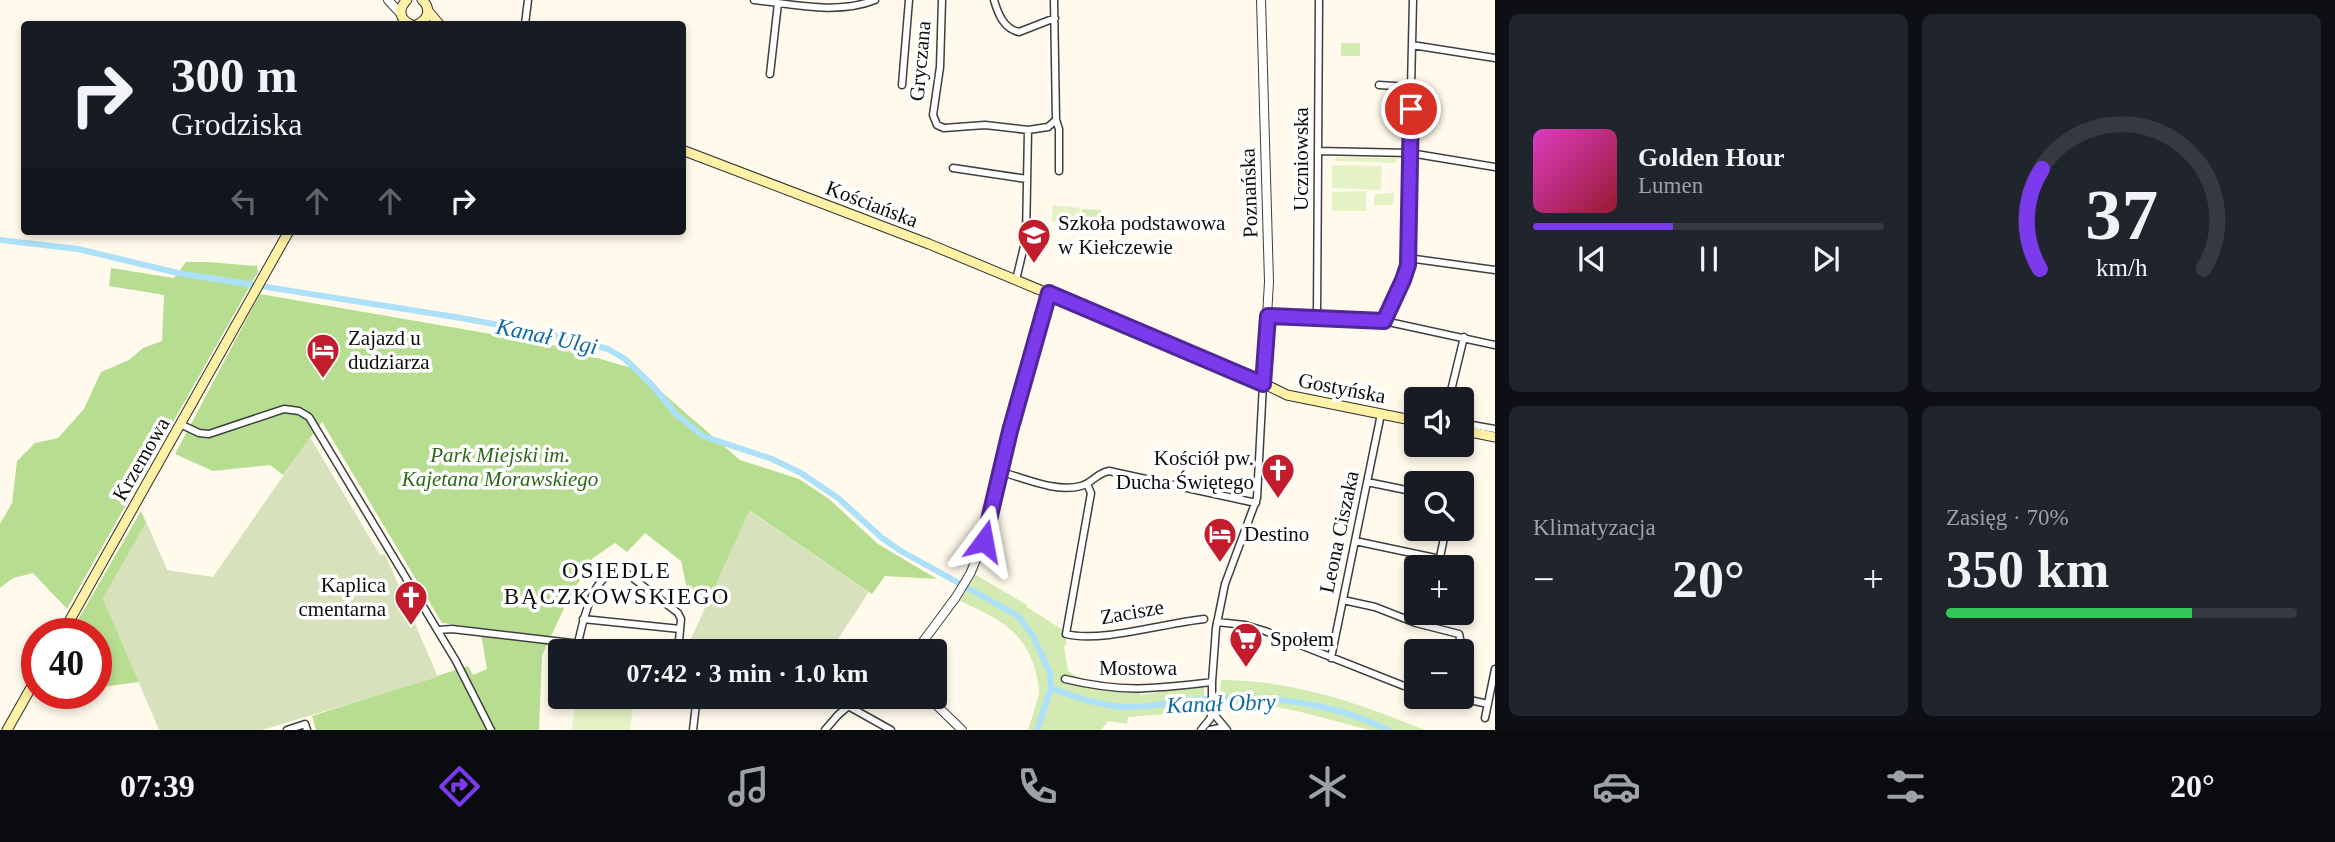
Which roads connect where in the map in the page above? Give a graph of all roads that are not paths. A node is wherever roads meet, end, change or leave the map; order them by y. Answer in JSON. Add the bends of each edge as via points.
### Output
{"nodes":[{"id":1,"x":388,"y":0,"type":"edge"},
{"id":2,"x":407,"y":0,"type":"edge"},
{"id":3,"x":528,"y":0,"type":"edge"},
{"id":4,"x":754,"y":0,"type":"edge"},
{"id":5,"x":875,"y":0,"type":"edge"},
{"id":6,"x":909,"y":0,"type":"edge"},
{"id":7,"x":942,"y":0,"type":"edge"},
{"id":8,"x":994,"y":0,"type":"edge"},
{"id":9,"x":1054,"y":0,"type":"edge"},
{"id":10,"x":1261,"y":0,"type":"edge"},
{"id":11,"x":1319,"y":0,"type":"edge"},
{"id":12,"x":1413,"y":0,"type":"edge"},
{"id":13,"x":778,"y":3,"type":"junction"},
{"id":14,"x":426,"y":4,"type":"edge"},
{"id":15,"x":834,"y":4,"type":"edge"},
{"id":16,"x":1055,"y":18,"type":"junction"},
{"id":17,"x":401,"y":19,"type":"edge"},
{"id":18,"x":423,"y":21,"type":"edge"},
{"id":19,"x":437,"y":21,"type":"edge"},
{"id":20,"x":525,"y":21,"type":"edge"},
{"id":21,"x":1412,"y":45,"type":"junction"},
{"id":22,"x":1495,"y":58,"type":"edge"},
{"id":23,"x":770,"y":74,"type":"dead end"},
{"id":24,"x":902,"y":85,"type":"dead end"},
{"id":25,"x":1379,"y":85,"type":"dead end"},
{"id":26,"x":1411,"y":87,"type":"junction"},
{"id":27,"x":1056,"y":120,"type":"junction"},
{"id":28,"x":1028,"y":131,"type":"junction"},
{"id":29,"x":1318,"y":151,"type":"junction"},
{"id":30,"x":686,"y":152,"type":"edge"},
{"id":31,"x":1410,"y":153,"type":"junction"},
{"id":32,"x":1495,"y":167,"type":"edge"},
{"id":33,"x":953,"y":168,"type":"dead end"},
{"id":34,"x":1059,"y":171,"type":"dead end"},
{"id":35,"x":1027,"y":179,"type":"junction"},
{"id":36,"x":287,"y":235,"type":"edge"},
{"id":37,"x":1408,"y":258,"type":"junction"},
{"id":38,"x":1495,"y":270,"type":"edge"},
{"id":39,"x":1016,"y":280,"type":"junction"},
{"id":40,"x":1049,"y":293,"type":"junction"},
{"id":41,"x":1268,"y":316,"type":"junction"},
{"id":42,"x":1317,"y":317,"type":"junction"},
{"id":43,"x":1384,"y":321,"type":"junction"},
{"id":44,"x":1464,"y":337,"type":"junction"},
{"id":45,"x":1495,"y":345,"type":"edge"},
{"id":46,"x":1263,"y":384,"type":"junction"},
{"id":47,"x":1452,"y":387,"type":"edge"},
{"id":48,"x":1381,"y":414,"type":"junction"},
{"id":49,"x":1404,"y":419,"type":"edge"},
{"id":50,"x":180,"y":424,"type":"junction"},
{"id":51,"x":1474,"y":425,"type":"edge"},
{"id":52,"x":1495,"y":429,"type":"edge"},
{"id":53,"x":1474,"y":433,"type":"edge"},
{"id":54,"x":1495,"y":438,"type":"edge"},
{"id":55,"x":1001,"y":472,"type":"junction"},
{"id":56,"x":1367,"y":482,"type":"junction"},
{"id":57,"x":1087,"y":484,"type":"junction"},
{"id":58,"x":1404,"y":490,"type":"edge"},
{"id":59,"x":1256,"y":503,"type":"junction"},
{"id":60,"x":1355,"y":541,"type":"junction"},
{"id":61,"x":1421,"y":555,"type":"edge"},
{"id":62,"x":1343,"y":600,"type":"junction"},
{"id":63,"x":1404,"y":617,"type":"edge"},
{"id":64,"x":71,"y":618,"type":"edge"},
{"id":65,"x":583,"y":619,"type":"junction"},
{"id":66,"x":1204,"y":619,"type":"dead end"},
{"id":67,"x":1217,"y":622,"type":"junction"},
{"id":68,"x":1426,"y":625,"type":"edge"},
{"id":69,"x":680,"y":629,"type":"junction"},
{"id":70,"x":438,"y":631,"type":"junction"},
{"id":71,"x":579,"y":639,"type":"edge"},
{"id":72,"x":679,"y":639,"type":"edge"},
{"id":73,"x":925,"y":639,"type":"edge"},
{"id":74,"x":1460,"y":639,"type":"edge"},
{"id":75,"x":548,"y":640,"type":"edge"},
{"id":76,"x":1331,"y":658,"type":"junction"},
{"id":77,"x":1495,"y":669,"type":"edge"},
{"id":78,"x":1065,"y":679,"type":"dead end"},
{"id":79,"x":1212,"y":685,"type":"junction"},
{"id":80,"x":1404,"y":687,"type":"edge"},
{"id":81,"x":1474,"y":701,"type":"edge"},
{"id":82,"x":1488,"y":704,"type":"junction"},
{"id":83,"x":21,"y":705,"type":"edge"},
{"id":84,"x":695,"y":709,"type":"edge"},
{"id":85,"x":845,"y":709,"type":"edge"},
{"id":86,"x":853,"y":709,"type":"edge"},
{"id":87,"x":940,"y":709,"type":"edge"},
{"id":88,"x":1212,"y":711,"type":"junction"},
{"id":89,"x":1485,"y":718,"type":"dead end"},
{"id":90,"x":306,"y":727,"type":"edge"},
{"id":91,"x":1226,"y":728,"type":"edge"},
{"id":92,"x":7,"y":730,"type":"edge"},
{"id":93,"x":287,"y":730,"type":"edge"},
{"id":94,"x":491,"y":730,"type":"edge"},
{"id":95,"x":693,"y":730,"type":"edge"},
{"id":96,"x":825,"y":730,"type":"edge"},
{"id":97,"x":891,"y":730,"type":"edge"},
{"id":98,"x":962,"y":730,"type":"edge"},
{"id":99,"x":1201,"y":730,"type":"edge"},
{"id":100,"x":1210,"y":730,"type":"edge"}],
"edges":[{"from":1,"to":17,"type":"street"},
{"from":2,"to":17,"type":"main road","via":[[401,7]]},
{"from":3,"to":20,"type":"street"},
{"from":4,"to":13,"type":"street"},
{"from":5,"to":15,"type":"street","via":[[851,6]]},
{"from":6,"to":24,"type":"street"},
{"from":7,"to":28,"type":"street","name":"Gryczana","via":[[933,115],[937,125]]},
{"from":8,"to":16,"type":"street","via":[[1004,23],[1014,32]]},
{"from":9,"to":16,"type":"street"},
{"from":10,"to":41,"type":"street","name":"Poznańska"},
{"from":11,"to":29,"type":"street","name":"Uczniowska"},
{"from":12,"to":21,"type":"street"},
{"from":13,"to":15,"type":"street"},
{"from":13,"to":23,"type":"street"},
{"from":14,"to":18,"type":"main road"},
{"from":14,"to":19,"type":"main road"},
{"from":16,"to":27,"type":"street"},
{"from":21,"to":22,"type":"street"},
{"from":21,"to":26,"type":"street"},
{"from":25,"to":26,"type":"street"},
{"from":26,"to":31,"type":"street"},
{"from":27,"to":28,"type":"street","via":[[1048,127]]},
{"from":27,"to":34,"type":"street"},
{"from":28,"to":35,"type":"street"},
{"from":29,"to":31,"type":"street"},
{"from":29,"to":42,"type":"street","name":"Uczniowska"},
{"from":30,"to":39,"type":"main road","name":"Kościańska"},
{"from":31,"to":32,"type":"street"},
{"from":31,"to":37,"type":"street"},
{"from":33,"to":35,"type":"street"},
{"from":35,"to":39,"type":"street","via":[[1026,238]]},
{"from":36,"to":50,"type":"main road","name":"Krzemowa"},
{"from":37,"to":38,"type":"street"},
{"from":37,"to":43,"type":"street"},
{"from":39,"to":40,"type":"main road","name":"Kościańska"},
{"from":40,"to":46,"type":"main road","name":"Gostyńska"},
{"from":40,"to":55,"type":"street"},
{"from":41,"to":42,"type":"street"},
{"from":41,"to":46,"type":"street","name":"Poznańska"},
{"from":42,"to":43,"type":"street"},
{"from":43,"to":44,"type":"street"},
{"from":44,"to":45,"type":"street"},
{"from":44,"to":47,"type":"street"},
{"from":46,"to":48,"type":"main road","name":"Gostyńska","via":[[1287,395]]},
{"from":46,"to":59,"type":"street"},
{"from":48,"to":49,"type":"main road","name":"Gostyńska"},
{"from":48,"to":56,"type":"street","name":"Leona Ciszaka"},
{"from":50,"to":64,"type":"main road","name":"Krzemowa"},
{"from":50,"to":70,"type":"street","via":[[209,434],[284,410],[307,415]]},
{"from":51,"to":52,"type":"street"},
{"from":53,"to":54,"type":"main road"},
{"from":55,"to":57,"type":"street","via":[[1063,488]]},
{"from":55,"to":73,"type":"street","via":[[984,541],[969,575]]},
{"from":56,"to":58,"type":"street"},
{"from":56,"to":60,"type":"street","name":"Leona Ciszaka"},
{"from":57,"to":59,"type":"street","via":[[1109,471]]},
{"from":57,"to":66,"type":"street","name":"Zacisze","via":[[1091,493],[1066,634],[1097,637]]},
{"from":59,"to":67,"type":"street","via":[[1228,575]]},
{"from":60,"to":61,"type":"street"},
{"from":60,"to":62,"type":"street","name":"Leona Ciszaka"},
{"from":62,"to":63,"type":"street"},
{"from":62,"to":76,"type":"street","name":"Leona Ciszaka"},
{"from":65,"to":69,"type":"street"},
{"from":65,"to":69,"type":"street","via":[[604,577],[619,570],[678,613]]},
{"from":65,"to":71,"type":"street"},
{"from":67,"to":76,"type":"street","via":[[1258,628]]},
{"from":67,"to":79,"type":"street"},
{"from":68,"to":74,"type":"street","via":[[1459,634]]},
{"from":69,"to":72,"type":"street"},
{"from":70,"to":75,"type":"street"},
{"from":70,"to":94,"type":"street"},
{"from":76,"to":80,"type":"street"},
{"from":77,"to":82,"type":"street"},
{"from":78,"to":79,"type":"street","name":"Mostowa","via":[[1116,690]]},
{"from":79,"to":88,"type":"street"},
{"from":81,"to":82,"type":"street"},
{"from":82,"to":89,"type":"street"},
{"from":83,"to":92,"type":"main road"},
{"from":84,"to":95,"type":"street"},
{"from":85,"to":96,"type":"street"},
{"from":86,"to":97,"type":"street"},
{"from":87,"to":98,"type":"street"},
{"from":88,"to":91,"type":"street"},
{"from":88,"to":99,"type":"street"},
{"from":90,"to":93,"type":"street"},
{"from":91,"to":100,"type":"street"}]}
